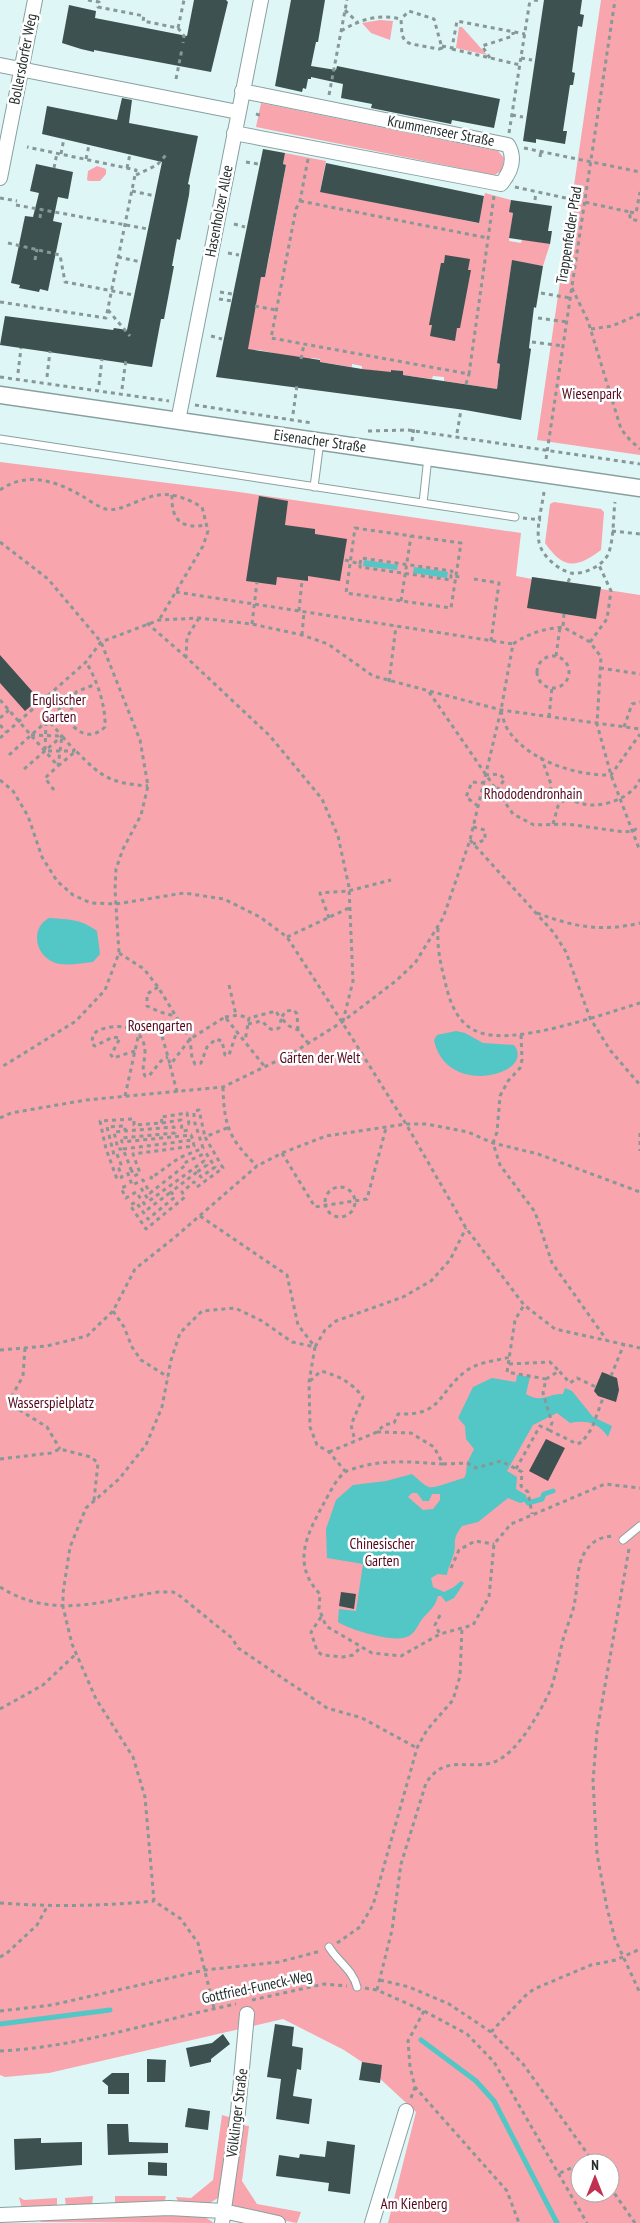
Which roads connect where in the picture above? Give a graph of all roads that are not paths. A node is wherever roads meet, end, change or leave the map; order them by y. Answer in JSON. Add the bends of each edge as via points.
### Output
{"nodes":[{"id":1,"x":35,"y":0,"type":"edge"},
{"id":2,"x":261,"y":0,"type":"edge"},
{"id":3,"x":0,"y":65,"type":"edge"},
{"id":4,"x":21,"y":70,"type":"junction"},
{"id":5,"x":242,"y":91,"type":"junction"},
{"id":6,"x":238,"y":112,"type":"junction"},
{"id":7,"x":234,"y":133,"type":"junction"},
{"id":8,"x":0,"y":178,"type":"edge"},
{"id":9,"x":0,"y":395,"type":"edge"},
{"id":10,"x":178,"y":422,"type":"junction"},
{"id":11,"x":0,"y":439,"type":"edge"},
{"id":12,"x":320,"y":441,"type":"junction"},
{"id":13,"x":428,"y":457,"type":"junction"},
{"id":14,"x":314,"y":487,"type":"junction"},
{"id":15,"x":640,"y":488,"type":"edge"},
{"id":16,"x":423,"y":503,"type":"junction"},
{"id":17,"x":515,"y":517,"type":"road end"},
{"id":18,"x":640,"y":1526,"type":"edge"},
{"id":19,"x":623,"y":1540,"type":"road end"},
{"id":20,"x":329,"y":1947,"type":"road end"},
{"id":21,"x":357,"y":1987,"type":"road end"},
{"id":22,"x":245,"y":2006,"type":"road end"},
{"id":23,"x":406,"y":2111,"type":"dead end"},
{"id":24,"x":0,"y":2215,"type":"edge"},
{"id":25,"x":223,"y":2217,"type":"edge"},
{"id":26,"x":278,"y":2223,"type":"edge"},
{"id":27,"x":372,"y":2223,"type":"edge"}],
"edges":[{"from":1,"to":4,"type":"street","name":"Bollersdorfer Weg"},
{"from":2,"to":5,"type":"street","name":"Hasenholzer Allee"},
{"from":3,"to":4,"type":"street"},
{"from":4,"to":6,"type":"street"},
{"from":4,"to":8,"type":"street","name":"Bollersdorfer Weg"},
{"from":5,"to":6,"type":"street","name":"Hasenholzer Allee"},
{"from":5,"to":7,"type":"street","name":"Krummenseer Straße","via":[[508,145],[512,165],[509,175],[499,184]]},
{"from":6,"to":7,"type":"street","name":"Hasenholzer Allee"},
{"from":7,"to":10,"type":"street","name":"Hasenholzer Allee"},
{"from":9,"to":10,"type":"street","name":"Eisenacher Straße"},
{"from":10,"to":12,"type":"street","name":"Eisenacher Straße"},
{"from":11,"to":14,"type":"lane"},
{"from":12,"to":13,"type":"street","name":"Eisenacher Straße"},
{"from":12,"to":14,"type":"lane"},
{"from":13,"to":15,"type":"street","name":"Eisenacher Straße"},
{"from":13,"to":16,"type":"lane"},
{"from":14,"to":16,"type":"lane"},
{"from":16,"to":17,"type":"lane"},
{"from":18,"to":19,"type":"lane"},
{"from":20,"to":21,"type":"lane","via":[[354,1976]]},
{"from":22,"to":25,"type":"street","name":"Völklinger Straße","via":[[238,2112]]},
{"from":23,"to":27,"type":"street"},
{"from":24,"to":25,"type":"street","via":[[169,2208]]},
{"from":25,"to":26,"type":"street"}]}
